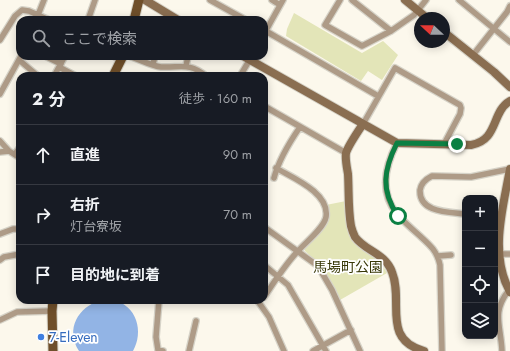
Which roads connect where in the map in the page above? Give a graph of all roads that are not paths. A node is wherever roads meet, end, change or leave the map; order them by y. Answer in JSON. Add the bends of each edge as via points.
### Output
{"nodes":[{"id":1,"x":44,"y":0,"type":"edge"},
{"id":2,"x":95,"y":0,"type":"edge"},
{"id":3,"x":139,"y":0,"type":"edge"},
{"id":4,"x":145,"y":0,"type":"edge"},
{"id":5,"x":210,"y":0,"type":"edge"},
{"id":6,"x":272,"y":0,"type":"edge"},
{"id":7,"x":340,"y":0,"type":"edge"},
{"id":8,"x":352,"y":0,"type":"edge"},
{"id":9,"x":404,"y":0,"type":"edge"},
{"id":10,"x":426,"y":0,"type":"edge"},
{"id":11,"x":458,"y":0,"type":"edge"},
{"id":12,"x":282,"y":2,"type":"edge"},
{"id":13,"x":510,"y":6,"type":"edge"},
{"id":14,"x":418,"y":11,"type":"junction"},
{"id":15,"x":34,"y":16,"type":"edge"},
{"id":16,"x":38,"y":16,"type":"edge"},
{"id":17,"x":89,"y":16,"type":"edge"},
{"id":18,"x":135,"y":16,"type":"edge"},
{"id":19,"x":166,"y":16,"type":"edge"},
{"id":20,"x":239,"y":16,"type":"edge"},
{"id":21,"x":268,"y":27,"type":"edge"},
{"id":22,"x":493,"y":28,"type":"junction"},
{"id":23,"x":390,"y":31,"type":"junction"},
{"id":24,"x":268,"y":34,"type":"edge"},
{"id":25,"x":450,"y":37,"type":"edge"},
{"id":26,"x":0,"y":40,"type":"edge"},
{"id":27,"x":510,"y":42,"type":"edge"},
{"id":28,"x":473,"y":55,"type":"junction"},
{"id":29,"x":19,"y":60,"type":"edge"},
{"id":30,"x":22,"y":60,"type":"edge"},
{"id":31,"x":51,"y":60,"type":"edge"},
{"id":32,"x":64,"y":60,"type":"edge"},
{"id":33,"x":121,"y":60,"type":"edge"},
{"id":34,"x":135,"y":60,"type":"edge"},
{"id":35,"x":154,"y":60,"type":"edge"},
{"id":36,"x":187,"y":60,"type":"edge"},
{"id":37,"x":247,"y":60,"type":"edge"},
{"id":38,"x":253,"y":60,"type":"edge"},
{"id":39,"x":153,"y":64,"type":"junction"},
{"id":40,"x":60,"y":66,"type":"junction"},
{"id":41,"x":186,"y":66,"type":"junction"},
{"id":42,"x":34,"y":72,"type":"edge"},
{"id":43,"x":56,"y":72,"type":"edge"},
{"id":44,"x":70,"y":72,"type":"edge"},
{"id":45,"x":115,"y":72,"type":"edge"},
{"id":46,"x":201,"y":72,"type":"edge"},
{"id":47,"x":242,"y":72,"type":"edge"},
{"id":48,"x":510,"y":87,"type":"edge"},
{"id":49,"x":0,"y":94,"type":"edge"},
{"id":50,"x":378,"y":96,"type":"junction"},
{"id":51,"x":510,"y":101,"type":"edge"},
{"id":52,"x":268,"y":108,"type":"edge"},
{"id":53,"x":363,"y":124,"type":"junction"},
{"id":54,"x":300,"y":127,"type":"junction"},
{"id":55,"x":0,"y":141,"type":"edge"},
{"id":56,"x":397,"y":143,"type":"junction"},
{"id":57,"x":444,"y":144,"type":"junction"},
{"id":58,"x":9,"y":151,"type":"junction"},
{"id":59,"x":0,"y":152,"type":"edge"},
{"id":60,"x":346,"y":153,"type":"junction"},
{"id":61,"x":15,"y":154,"type":"edge"},
{"id":62,"x":276,"y":168,"type":"junction"},
{"id":63,"x":510,"y":169,"type":"edge"},
{"id":64,"x":274,"y":178,"type":"dead end"},
{"id":65,"x":462,"y":214,"type":"edge"},
{"id":66,"x":498,"y":220,"type":"edge"},
{"id":67,"x":16,"y":229,"type":"edge"},
{"id":68,"x":268,"y":230,"type":"edge"},
{"id":69,"x":0,"y":234,"type":"edge"},
{"id":70,"x":297,"y":251,"type":"junction"},
{"id":71,"x":498,"y":254,"type":"edge"},
{"id":72,"x":510,"y":254,"type":"edge"},
{"id":73,"x":16,"y":255,"type":"edge"},
{"id":74,"x":451,"y":255,"type":"dead end"},
{"id":75,"x":438,"y":256,"type":"junction"},
{"id":76,"x":498,"y":258,"type":"edge"},
{"id":77,"x":0,"y":260,"type":"edge"},
{"id":78,"x":268,"y":268,"type":"edge"},
{"id":79,"x":279,"y":276,"type":"junction"},
{"id":80,"x":268,"y":291,"type":"edge"},
{"id":81,"x":510,"y":291,"type":"edge"},
{"id":82,"x":53,"y":304,"type":"edge"},
{"id":83,"x":159,"y":304,"type":"edge"},
{"id":84,"x":261,"y":304,"type":"edge"},
{"id":85,"x":52,"y":311,"type":"junction"},
{"id":86,"x":0,"y":320,"type":"edge"},
{"id":87,"x":196,"y":321,"type":"dead end"},
{"id":88,"x":351,"y":330,"type":"junction"},
{"id":89,"x":324,"y":348,"type":"edge"},
{"id":90,"x":53,"y":351,"type":"edge"},
{"id":91,"x":163,"y":351,"type":"edge"},
{"id":92,"x":189,"y":351,"type":"edge"},
{"id":93,"x":284,"y":351,"type":"edge"},
{"id":94,"x":313,"y":351,"type":"edge"},
{"id":95,"x":360,"y":351,"type":"edge"},
{"id":96,"x":424,"y":351,"type":"edge"},
{"id":97,"x":442,"y":351,"type":"edge"},
{"id":98,"x":502,"y":351,"type":"edge"}],
"edges":[{"from":1,"to":16,"type":"street"},
{"from":2,"to":17,"type":"street"},
{"from":3,"to":18,"type":"main road"},
{"from":4,"to":19,"type":"street"},
{"from":5,"to":20,"type":"street"},
{"from":6,"to":12,"type":"street"},
{"from":7,"to":23,"type":"street","via":[[325,25],[362,46]]},
{"from":8,"to":23,"type":"street"},
{"from":9,"to":14,"type":"street"},
{"from":10,"to":14,"type":"street"},
{"from":11,"to":22,"type":"street"},
{"from":12,"to":21,"type":"street"},
{"from":13,"to":22,"type":"street"},
{"from":14,"to":23,"type":"street"},
{"from":15,"to":26,"type":"street","via":[[24,10],[20,11]]},
{"from":22,"to":27,"type":"street"},
{"from":22,"to":28,"type":"street"},
{"from":24,"to":50,"type":"street"},
{"from":25,"to":28,"type":"street"},
{"from":28,"to":48,"type":"street"},
{"from":29,"to":49,"type":"street"},
{"from":30,"to":42,"type":"street"},
{"from":31,"to":40,"type":"street"},
{"from":32,"to":40,"type":"street"},
{"from":33,"to":45,"type":"main road"},
{"from":34,"to":39,"type":"street"},
{"from":35,"to":39,"type":"street"},
{"from":36,"to":41,"type":"street"},
{"from":37,"to":47,"type":"street"},
{"from":38,"to":53,"type":"street"},
{"from":39,"to":41,"type":"street","via":[[160,67]]},
{"from":40,"to":43,"type":"street"},
{"from":40,"to":44,"type":"street"},
{"from":41,"to":46,"type":"street"},
{"from":50,"to":53,"type":"street"},
{"from":50,"to":57,"type":"street","via":[[395,68],[460,105],[460,114]]},
{"from":51,"to":57,"type":"street","via":[[504,106],[490,133],[479,143]]},
{"from":52,"to":54,"type":"street"},
{"from":53,"to":56,"type":"street"},
{"from":53,"to":60,"type":"street"},
{"from":54,"to":60,"type":"street"},
{"from":54,"to":62,"type":"street","via":[[286,146]]},
{"from":55,"to":58,"type":"street"},
{"from":56,"to":57,"type":"street"},
{"from":56,"to":75,"type":"street","via":[[386,169],[385,183],[388,196],[398,216],[432,247]]},
{"from":58,"to":59,"type":"street"},
{"from":58,"to":61,"type":"street"},
{"from":60,"to":96,"type":"street","via":[[352,232],[362,244],[376,252],[389,265],[396,289],[399,333],[409,345]]},
{"from":62,"to":64,"type":"street"},
{"from":62,"to":70,"type":"street","via":[[312,189],[325,207],[324,222]]},
{"from":63,"to":65,"type":"street","via":[[471,176],[432,176],[422,183],[421,198],[426,206]]},
{"from":63,"to":66,"type":"street"},
{"from":67,"to":69,"type":"street"},
{"from":68,"to":70,"type":"street"},
{"from":70,"to":79,"type":"street"},
{"from":70,"to":88,"type":"street","via":[[318,266]]},
{"from":71,"to":72,"type":"street"},
{"from":73,"to":77,"type":"street"},
{"from":74,"to":75,"type":"street"},
{"from":75,"to":97,"type":"street"},
{"from":76,"to":81,"type":"street"},
{"from":78,"to":79,"type":"street"},
{"from":79,"to":80,"type":"street"},
{"from":79,"to":89,"type":"street","via":[[288,285]]},
{"from":81,"to":98,"type":"street","via":[[502,299],[498,310]]},
{"from":82,"to":85,"type":"main road"},
{"from":83,"to":91,"type":"street","via":[[156,337],[158,350]]},
{"from":84,"to":93,"type":"street"},
{"from":85,"to":86,"type":"street","via":[[17,312]]},
{"from":85,"to":90,"type":"main road"},
{"from":87,"to":92,"type":"street"},
{"from":88,"to":89,"type":"street"},
{"from":88,"to":95,"type":"street"},
{"from":89,"to":94,"type":"street"}]}
